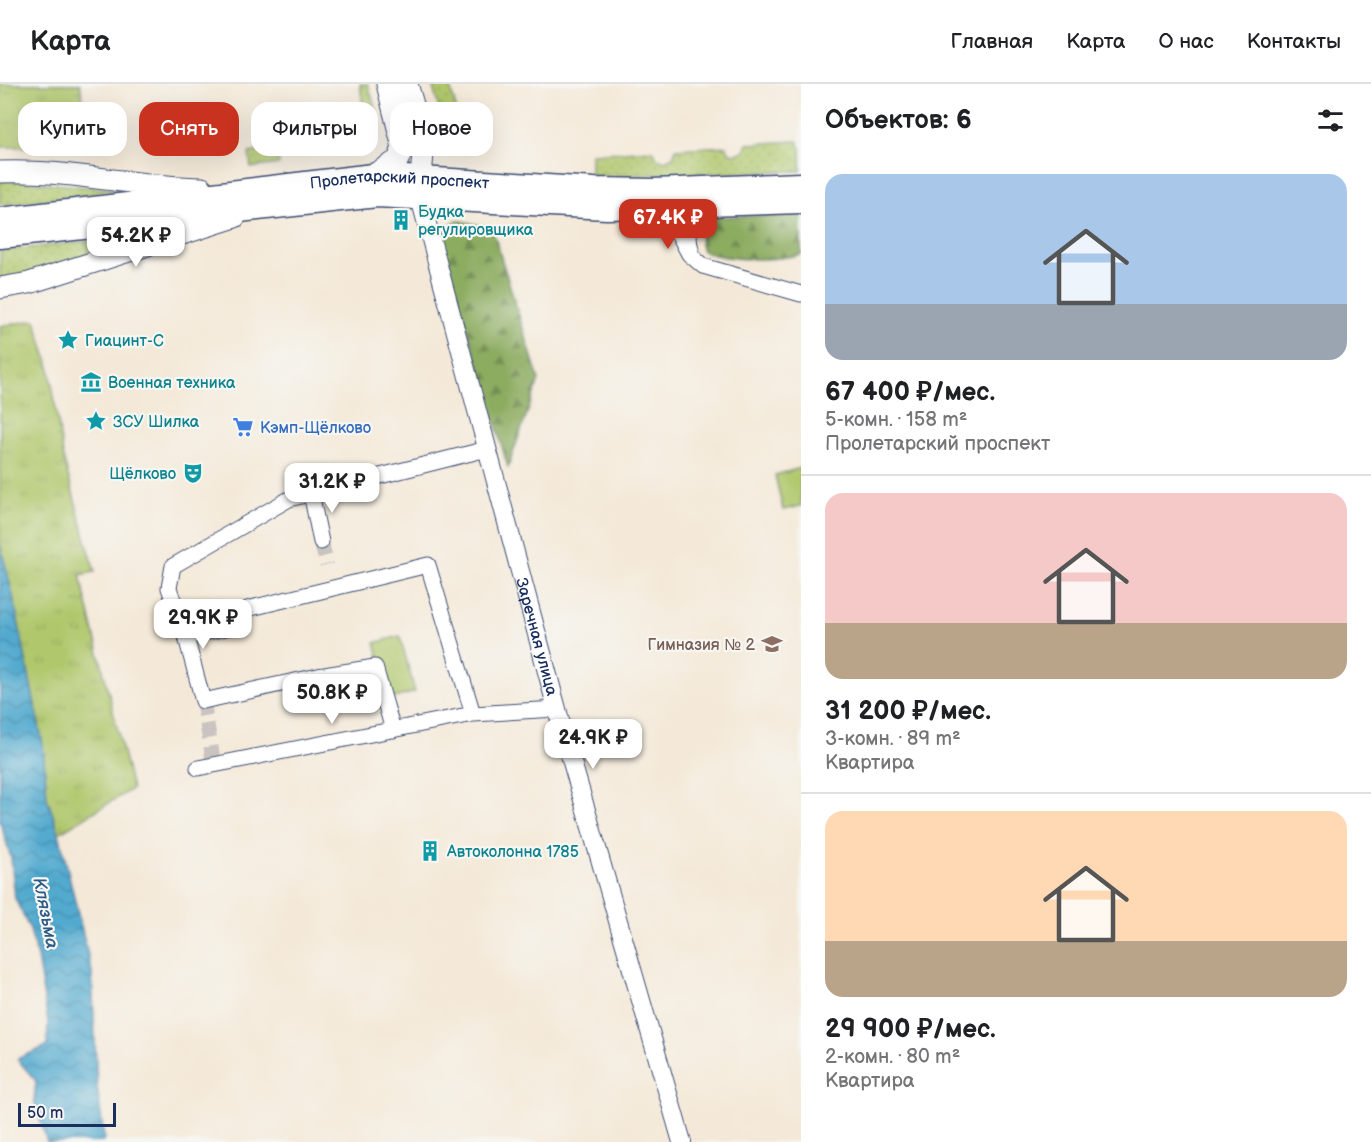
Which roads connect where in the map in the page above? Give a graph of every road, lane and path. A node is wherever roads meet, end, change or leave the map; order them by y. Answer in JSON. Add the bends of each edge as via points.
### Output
{"nodes":[{"id":1,"x":387,"y":84,"type":"edge"},
{"id":2,"x":408,"y":84,"type":"edge"},
{"id":3,"x":0,"y":172,"type":"edge"},
{"id":4,"x":373,"y":175,"type":"junction"},
{"id":5,"x":801,"y":184,"type":"edge"},
{"id":6,"x":421,"y":188,"type":"junction"},
{"id":7,"x":260,"y":198,"type":"junction"},
{"id":8,"x":801,"y":202,"type":"edge"},
{"id":9,"x":709,"y":206,"type":"junction"},
{"id":10,"x":653,"y":207,"type":"junction"},
{"id":11,"x":0,"y":219,"type":"edge"},
{"id":12,"x":0,"y":237,"type":"edge"},
{"id":13,"x":703,"y":266,"type":"junction"},
{"id":14,"x":0,"y":288,"type":"edge"},
{"id":15,"x":801,"y":294,"type":"edge"},
{"id":16,"x":487,"y":449,"type":"junction"},
{"id":17,"x":311,"y":493,"type":"junction"},
{"id":18,"x":321,"y":542,"type":"tunnel mouth"},
{"id":19,"x":186,"y":637,"type":"junction"},
{"id":20,"x":557,"y":709,"type":"junction"},
{"id":21,"x":473,"y":714,"type":"junction"},
{"id":22,"x":393,"y":730,"type":"junction"},
{"id":23,"x":198,"y":768,"type":"dead end"},
{"id":24,"x":681,"y":1142,"type":"edge"}],
"edges":[{"from":1,"to":4,"type":"main road","via":[[403,148],[398,159]]},
{"from":2,"to":6,"type":"main road","via":[[424,142]]},
{"from":3,"to":7,"type":"main road","via":[[42,172]]},
{"from":4,"to":6,"type":"main road","name":"Пролетарский проспект"},
{"from":4,"to":7,"type":"main road","name":"Пролетарский проспект"},
{"from":5,"to":6,"type":"main road","name":"Пролетарский проспект","via":[[624,190],[504,184]]},
{"from":6,"to":7,"type":"main road","name":"Пролетарский проспект","via":[[377,196]]},
{"from":6,"to":10,"type":"main road","name":"Пролетарский проспект","via":[[565,207]]},
{"from":6,"to":16,"type":"street","name":"Заречная улица"},
{"from":7,"to":11,"type":"main road","name":"Пролетарский проспект"},
{"from":7,"to":12,"type":"main road","name":"Пролетарский проспект"},
{"from":7,"to":14,"type":"main road","via":[[229,220]]},
{"from":8,"to":9,"type":"main road","name":"Пролетарский проспект"},
{"from":9,"to":10,"type":"main road","name":"Пролетарский проспект"},
{"from":9,"to":13,"type":"street","via":[[695,218],[689,231],[693,253]]},
{"from":10,"to":13,"type":"street","via":[[672,222],[689,254]]},
{"from":13,"to":15,"type":"street"},
{"from":16,"to":17,"type":"street"},
{"from":16,"to":20,"type":"street","name":"Заречная улица"},
{"from":17,"to":18,"type":"street"},
{"from":17,"to":19,"type":"street","via":[[289,499],[173,566],[169,588]]},
{"from":19,"to":21,"type":"street","via":[[239,625],[247,609],[428,565]]},
{"from":19,"to":22,"type":"street","via":[[203,701],[375,667]]},
{"from":20,"to":21,"type":"street"},
{"from":20,"to":24,"type":"street","name":"Заречная улица"},
{"from":21,"to":22,"type":"street"},
{"from":22,"to":23,"type":"street"}]}
